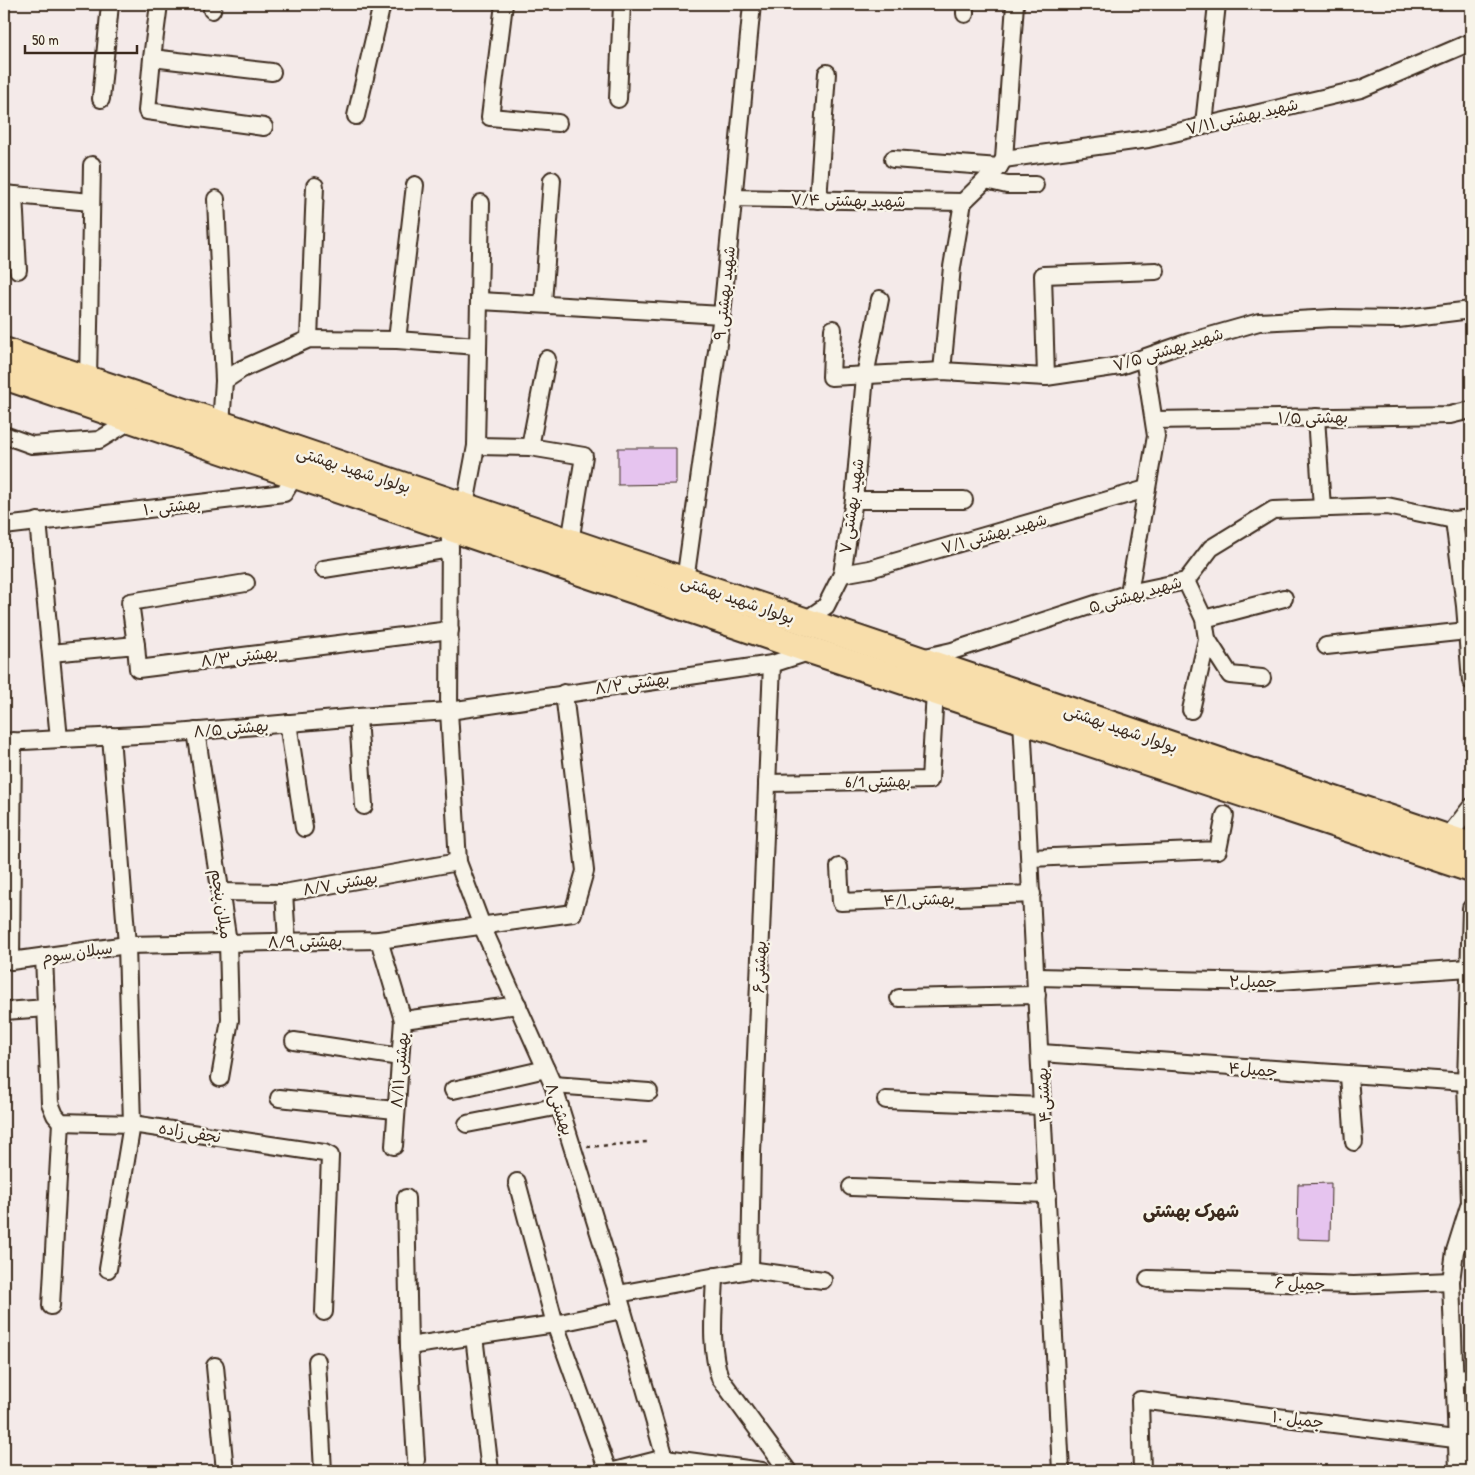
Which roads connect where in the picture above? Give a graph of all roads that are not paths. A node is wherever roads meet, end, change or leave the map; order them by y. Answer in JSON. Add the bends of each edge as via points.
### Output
{"nodes":[{"id":1,"x":110,"y":4,"type":"edge"},
{"id":2,"x":160,"y":4,"type":"edge"},
{"id":3,"x":382,"y":4,"type":"edge"},
{"id":4,"x":504,"y":4,"type":"edge"},
{"id":5,"x":622,"y":4,"type":"edge"},
{"id":6,"x":752,"y":4,"type":"edge"},
{"id":7,"x":1015,"y":4,"type":"edge"},
{"id":8,"x":1217,"y":4,"type":"edge"},
{"id":9,"x":1471,"y":42,"type":"edge"},
{"id":10,"x":152,"y":58,"type":"junction"},
{"id":11,"x":272,"y":72,"type":"dead end"},
{"id":12,"x":827,"y":73,"type":"dead end"},
{"id":13,"x":101,"y":99,"type":"dead end"},
{"id":14,"x":618,"y":99,"type":"dead end"},
{"id":15,"x":356,"y":116,"type":"dead end"},
{"id":16,"x":558,"y":123,"type":"dead end"},
{"id":17,"x":1204,"y":124,"type":"junction"},
{"id":18,"x":264,"y":127,"type":"dead end"},
{"id":19,"x":893,"y":158,"type":"dead end"},
{"id":20,"x":1001,"y":163,"type":"junction"},
{"id":21,"x":92,"y":165,"type":"dead end"},
{"id":22,"x":552,"y":180,"type":"dead end"},
{"id":23,"x":986,"y":180,"type":"junction"},
{"id":24,"x":415,"y":184,"type":"dead end"},
{"id":25,"x":1035,"y":185,"type":"dead end"},
{"id":26,"x":316,"y":186,"type":"dead end"},
{"id":27,"x":9,"y":194,"type":"edge"},
{"id":28,"x":733,"y":198,"type":"junction"},
{"id":29,"x":216,"y":199,"type":"dead end"},
{"id":30,"x":818,"y":200,"type":"junction"},
{"id":31,"x":91,"y":202,"type":"junction"},
{"id":32,"x":963,"y":202,"type":"junction"},
{"id":33,"x":481,"y":203,"type":"dead end"},
{"id":34,"x":18,"y":270,"type":"dead end"},
{"id":35,"x":1156,"y":271,"type":"dead end"},
{"id":36,"x":880,"y":298,"type":"dead end"},
{"id":37,"x":480,"y":301,"type":"junction"},
{"id":38,"x":543,"y":303,"type":"junction"},
{"id":39,"x":1471,"y":310,"type":"edge"},
{"id":40,"x":722,"y":315,"type":"junction"},
{"id":41,"x":833,"y":329,"type":"dead end"},
{"id":42,"x":309,"y":339,"type":"junction"},
{"id":43,"x":397,"y":340,"type":"junction"},
{"id":44,"x":478,"y":346,"type":"junction"},
{"id":45,"x":4,"y":351,"type":"edge"},
{"id":46,"x":1144,"y":358,"type":"junction"},
{"id":47,"x":547,"y":359,"type":"dead end"},
{"id":48,"x":942,"y":371,"type":"junction"},
{"id":49,"x":4,"y":376,"type":"edge"},
{"id":50,"x":865,"y":376,"type":"junction"},
{"id":51,"x":1046,"y":377,"type":"junction"},
{"id":52,"x":88,"y":380,"type":"junction"},
{"id":53,"x":224,"y":381,"type":"junction"},
{"id":54,"x":1471,"y":410,"type":"edge"},
{"id":55,"x":1316,"y":417,"type":"junction"},
{"id":56,"x":132,"y":420,"type":"junction"},
{"id":57,"x":1154,"y":420,"type":"junction"},
{"id":58,"x":221,"y":425,"type":"junction"},
{"id":59,"x":4,"y":435,"type":"edge"},
{"id":60,"x":476,"y":446,"type":"junction"},
{"id":61,"x":530,"y":447,"type":"junction"},
{"id":62,"x":295,"y":475,"type":"junction"},
{"id":63,"x":1146,"y":489,"type":"junction"},
{"id":64,"x":854,"y":500,"type":"junction"},
{"id":65,"x":964,"y":500,"type":"dead end"},
{"id":66,"x":465,"y":505,"type":"junction"},
{"id":67,"x":1322,"y":508,"type":"junction"},
{"id":68,"x":1471,"y":518,"type":"edge"},
{"id":69,"x":1454,"y":520,"type":"junction"},
{"id":70,"x":38,"y":521,"type":"junction"},
{"id":71,"x":4,"y":526,"type":"edge"},
{"id":72,"x":450,"y":538,"type":"junction"},
{"id":73,"x":570,"y":542,"type":"junction"},
{"id":74,"x":324,"y":569,"type":"dead end"},
{"id":75,"x":842,"y":574,"type":"junction"},
{"id":76,"x":685,"y":581,"type":"junction"},
{"id":77,"x":1186,"y":582,"type":"junction"},
{"id":78,"x":246,"y":583,"type":"dead end"},
{"id":79,"x":1130,"y":593,"type":"junction"},
{"id":80,"x":1284,"y":598,"type":"dead end"},
{"id":81,"x":1468,"y":606,"type":"edge"},
{"id":82,"x":1204,"y":619,"type":"junction"},
{"id":83,"x":804,"y":621,"type":"junction"},
{"id":84,"x":450,"y":630,"type":"junction"},
{"id":85,"x":1467,"y":630,"type":"junction"},
{"id":86,"x":1208,"y":639,"type":"junction"},
{"id":87,"x":136,"y":645,"type":"junction"},
{"id":88,"x":1326,"y":646,"type":"dead end"},
{"id":89,"x":812,"y":651,"type":"junction"},
{"id":90,"x":51,"y":653,"type":"junction"},
{"id":91,"x":917,"y":659,"type":"junction"},
{"id":92,"x":772,"y":664,"type":"junction"},
{"id":93,"x":1262,"y":678,"type":"dead end"},
{"id":94,"x":1471,"y":681,"type":"edge"},
{"id":95,"x":935,"y":691,"type":"junction"},
{"id":96,"x":564,"y":693,"type":"junction"},
{"id":97,"x":1192,"y":710,"type":"dead end"},
{"id":98,"x":449,"y":711,"type":"junction"},
{"id":99,"x":358,"y":717,"type":"junction"},
{"id":100,"x":1022,"y":720,"type":"junction"},
{"id":101,"x":288,"y":723,"type":"junction"},
{"id":102,"x":196,"y":731,"type":"junction"},
{"id":103,"x":111,"y":736,"type":"junction"},
{"id":104,"x":59,"y":739,"type":"junction"},
{"id":105,"x":8,"y":742,"type":"edge"},
{"id":106,"x":767,"y":783,"type":"junction"},
{"id":107,"x":364,"y":806,"type":"dead end"},
{"id":108,"x":1471,"y":807,"type":"edge"},
{"id":109,"x":1225,"y":815,"type":"dead end"},
{"id":110,"x":1359,"y":820,"type":"junction"},
{"id":111,"x":304,"y":828,"type":"dead end"},
{"id":112,"x":1459,"y":842,"type":"edge"},
{"id":113,"x":1030,"y":858,"type":"junction"},
{"id":114,"x":458,"y":862,"type":"junction"},
{"id":115,"x":839,"y":867,"type":"dead end"},
{"id":116,"x":1471,"y":869,"type":"edge"},
{"id":117,"x":221,"y":892,"type":"junction"},
{"id":118,"x":284,"y":893,"type":"junction"},
{"id":119,"x":1032,"y":894,"type":"junction"},
{"id":120,"x":1471,"y":908,"type":"edge"},
{"id":121,"x":482,"y":926,"type":"junction"},
{"id":122,"x":379,"y":940,"type":"junction"},
{"id":123,"x":287,"y":941,"type":"junction"},
{"id":124,"x":228,"y":942,"type":"junction"},
{"id":125,"x":126,"y":945,"type":"junction"},
{"id":126,"x":44,"y":956,"type":"junction"},
{"id":127,"x":1469,"y":968,"type":"junction"},
{"id":128,"x":1036,"y":977,"type":"junction"},
{"id":129,"x":1037,"y":995,"type":"junction"},
{"id":130,"x":899,"y":998,"type":"dead end"},
{"id":131,"x":518,"y":1005,"type":"junction"},
{"id":132,"x":47,"y":1008,"type":"junction"},
{"id":133,"x":4,"y":1012,"type":"edge"},
{"id":134,"x":403,"y":1020,"type":"junction"},
{"id":135,"x":294,"y":1041,"type":"dead end"},
{"id":136,"x":1040,"y":1053,"type":"junction"},
{"id":137,"x":400,"y":1056,"type":"junction"},
{"id":138,"x":546,"y":1069,"type":"junction"},
{"id":139,"x":1349,"y":1076,"type":"junction"},
{"id":140,"x":220,"y":1078,"type":"dead end"},
{"id":141,"x":1466,"y":1082,"type":"junction"},
{"id":142,"x":553,"y":1085,"type":"junction"},
{"id":143,"x":453,"y":1090,"type":"dead end"},
{"id":144,"x":649,"y":1092,"type":"dead end"},
{"id":145,"x":279,"y":1098,"type":"dead end"},
{"id":146,"x":886,"y":1100,"type":"dead end"},
{"id":147,"x":560,"y":1106,"type":"junction"},
{"id":148,"x":1043,"y":1106,"type":"junction"},
{"id":149,"x":396,"y":1110,"type":"junction"},
{"id":150,"x":61,"y":1122,"type":"junction"},
{"id":151,"x":132,"y":1124,"type":"junction"},
{"id":152,"x":467,"y":1124,"type":"dead end"},
{"id":153,"x":1469,"y":1127,"type":"edge"},
{"id":154,"x":1354,"y":1142,"type":"dead end"},
{"id":155,"x":394,"y":1146,"type":"dead end"},
{"id":156,"x":517,"y":1182,"type":"dead end"},
{"id":157,"x":851,"y":1187,"type":"dead end"},
{"id":158,"x":1048,"y":1194,"type":"junction"},
{"id":159,"x":406,"y":1198,"type":"dead end"},
{"id":160,"x":1471,"y":1203,"type":"edge"},
{"id":161,"x":108,"y":1269,"type":"dead end"},
{"id":162,"x":750,"y":1270,"type":"junction"},
{"id":163,"x":715,"y":1276,"type":"junction"},
{"id":164,"x":1148,"y":1279,"type":"dead end"},
{"id":165,"x":823,"y":1280,"type":"dead end"},
{"id":166,"x":1451,"y":1281,"type":"junction"},
{"id":167,"x":618,"y":1294,"type":"junction"},
{"id":168,"x":51,"y":1306,"type":"dead end"},
{"id":169,"x":622,"y":1310,"type":"junction"},
{"id":170,"x":324,"y":1312,"type":"dead end"},
{"id":171,"x":555,"y":1324,"type":"junction"},
{"id":172,"x":474,"y":1336,"type":"junction"},
{"id":173,"x":409,"y":1346,"type":"junction"},
{"id":174,"x":317,"y":1361,"type":"dead end"},
{"id":175,"x":215,"y":1366,"type":"dead end"},
{"id":176,"x":1471,"y":1377,"type":"edge"},
{"id":177,"x":1454,"y":1378,"type":"junction"},
{"id":178,"x":1464,"y":1440,"type":"edge"},
{"id":179,"x":665,"y":1458,"type":"junction"},
{"id":180,"x":416,"y":1460,"type":"dead end"},
{"id":181,"x":712,"y":1468,"type":"edge"},
{"id":182,"x":225,"y":1471,"type":"edge"},
{"id":183,"x":323,"y":1471,"type":"edge"},
{"id":184,"x":490,"y":1471,"type":"edge"},
{"id":185,"x":608,"y":1471,"type":"edge"},
{"id":186,"x":614,"y":1471,"type":"edge"},
{"id":187,"x":762,"y":1471,"type":"edge"},
{"id":188,"x":788,"y":1471,"type":"edge"},
{"id":189,"x":1061,"y":1471,"type":"edge"},
{"id":190,"x":1142,"y":1471,"type":"edge"},
{"id":191,"x":1458,"y":1471,"type":"edge"}],
"edges":[{"from":1,"to":13,"type":"street"},
{"from":2,"to":10,"type":"street"},
{"from":3,"to":15,"type":"street"},
{"from":4,"to":16,"type":"street","via":[[490,116]]},
{"from":5,"to":14,"type":"street"},
{"from":6,"to":28,"type":"street","name":"شهید بهشتی ۹"},
{"from":7,"to":20,"type":"street"},
{"from":8,"to":17,"type":"street"},
{"from":9,"to":17,"type":"street","name":"شهید بهشتی ۷/۱۱","via":[[1361,89]]},
{"from":10,"to":11,"type":"street"},
{"from":10,"to":18,"type":"street","via":[[147,111]]},
{"from":12,"to":30,"type":"street"},
{"from":17,"to":20,"type":"street","name":"شهید بهشتی ۷/۱۱","via":[[1148,139]]},
{"from":19,"to":20,"type":"street","name":"شهید بهشتی ۷/۱۱"},
{"from":20,"to":23,"type":"street"},
{"from":21,"to":31,"type":"street"},
{"from":22,"to":38,"type":"street"},
{"from":23,"to":25,"type":"street","via":[[1007,185]]},
{"from":23,"to":32,"type":"street"},
{"from":24,"to":43,"type":"street"},
{"from":26,"to":42,"type":"street"},
{"from":27,"to":31,"type":"street"},
{"from":27,"to":34,"type":"street"},
{"from":28,"to":30,"type":"street","name":"شهید بهشتی ۷/۴"},
{"from":28,"to":40,"type":"street","name":"شهید بهشتی ۹"},
{"from":29,"to":53,"type":"street"},
{"from":30,"to":32,"type":"street","name":"شهید بهشتی ۷/۴"},
{"from":31,"to":52,"type":"street"},
{"from":32,"to":48,"type":"street","via":[[952,267]]},
{"from":33,"to":37,"type":"street"},
{"from":35,"to":51,"type":"street","via":[[1043,275]]},
{"from":36,"to":50,"type":"street","name":"شهید بهشتی ۷"},
{"from":37,"to":38,"type":"street"},
{"from":37,"to":44,"type":"street"},
{"from":38,"to":40,"type":"street"},
{"from":39,"to":46,"type":"street","name":"شهید بهشتی ۷/۵","via":[[1398,319],[1259,322]]},
{"from":40,"to":76,"type":"street","name":"شهید بهشتی ۹"},
{"from":41,"to":50,"type":"street","name":"شهید بهشتی ۷/۵","via":[[831,377]]},
{"from":42,"to":43,"type":"street"},
{"from":42,"to":53,"type":"street","via":[[242,369]]},
{"from":43,"to":44,"type":"street"},
{"from":44,"to":60,"type":"street"},
{"from":45,"to":52,"type":"main road","name":"بولوار شهید بهشتی"},
{"from":46,"to":51,"type":"street","name":"شهید بهشتی ۷/۵","via":[[1120,366]]},
{"from":46,"to":57,"type":"street"},
{"from":47,"to":61,"type":"street"},
{"from":48,"to":50,"type":"street","name":"شهید بهشتی ۷/۵"},
{"from":48,"to":51,"type":"street","name":"شهید بهشتی ۷/۵"},
{"from":49,"to":56,"type":"main road","name":"بولوار شهید بهشتی"},
{"from":50,"to":64,"type":"street","name":"شهید بهشتی ۷"},
{"from":52,"to":58,"type":"main road","name":"بولوار شهید بهشتی"},
{"from":53,"to":58,"type":"street"},
{"from":54,"to":55,"type":"street","name":"بهشتی ۱/۵","via":[[1450,415]]},
{"from":55,"to":57,"type":"street","name":"بهشتی ۱/۵"},
{"from":55,"to":67,"type":"street"},
{"from":56,"to":59,"type":"street","via":[[99,440],[32,445]]},
{"from":56,"to":62,"type":"main road","name":"بولوار شهید بهشتی"},
{"from":57,"to":63,"type":"street","via":[[1156,436]]},
{"from":58,"to":66,"type":"main road","name":"بولوار شهید بهشتی"},
{"from":60,"to":61,"type":"street"},
{"from":60,"to":66,"type":"street"},
{"from":61,"to":73,"type":"street","via":[[584,456]]},
{"from":62,"to":70,"type":"street","name":"بهشتی ۱۰","via":[[284,493]]},
{"from":62,"to":72,"type":"main road","name":"بولوار شهید بهشتی"},
{"from":63,"to":75,"type":"street","name":"شهید بهشتی ۷/۱","via":[[870,569]]},
{"from":63,"to":79,"type":"street"},
{"from":64,"to":65,"type":"street"},
{"from":64,"to":75,"type":"street","name":"شهید بهشتی ۷"},
{"from":66,"to":73,"type":"main road","name":"بولوار شهید بهشتی"},
{"from":67,"to":69,"type":"street","name":"شهید بهشتی ۵","via":[[1387,506]]},
{"from":67,"to":77,"type":"street","name":"شهید بهشتی ۵","via":[[1273,510],[1211,548]]},
{"from":68,"to":69,"type":"street","name":"شهید بهشتی ۵"},
{"from":69,"to":81,"type":"street"},
{"from":70,"to":71,"type":"street"},
{"from":70,"to":90,"type":"street"},
{"from":72,"to":74,"type":"street"},
{"from":72,"to":84,"type":"street","name":"بهشتی۸"},
{"from":72,"to":89,"type":"main road","name":"بولوار شهید بهشتی"},
{"from":73,"to":76,"type":"main road","name":"بولوار شهید بهشتی"},
{"from":75,"to":83,"type":"street","name":"شهید بهشتی ۷","via":[[826,606]]},
{"from":76,"to":83,"type":"main road","name":"بولوار شهید بهشتی"},
{"from":77,"to":79,"type":"street","name":"شهید بهشتی ۵"},
{"from":77,"to":82,"type":"street"},
{"from":78,"to":87,"type":"street","via":[[130,602]]},
{"from":79,"to":91,"type":"street","name":"شهید بهشتی ۵","via":[[952,651]]},
{"from":80,"to":82,"type":"street"},
{"from":81,"to":85,"type":"street"},
{"from":82,"to":86,"type":"street"},
{"from":83,"to":91,"type":"main road","name":"بولوار شهید بهشتی"},
{"from":84,"to":87,"type":"street","name":"بهشتی ۸/۳","via":[[138,669]]},
{"from":84,"to":98,"type":"street","name":"بهشتی۸"},
{"from":85,"to":88,"type":"street"},
{"from":85,"to":94,"type":"street"},
{"from":86,"to":93,"type":"street","via":[[1230,675]]},
{"from":86,"to":97,"type":"street"},
{"from":87,"to":90,"type":"street"},
{"from":89,"to":92,"type":"street","name":"بهشتی ۸/۲"},
{"from":89,"to":95,"type":"main road","name":"بولوار شهید بهشتی"},
{"from":90,"to":104,"type":"street"},
{"from":91,"to":110,"type":"main road","name":"بولوار شهید بهشتی"},
{"from":92,"to":96,"type":"street","name":"بهشتی ۸/۲"},
{"from":92,"to":106,"type":"street","name":"بهشتی۶"},
{"from":95,"to":100,"type":"main road","name":"بولوار شهید بهشتی"},
{"from":95,"to":106,"type":"street","name":"بهشتی 6/1","via":[[930,780]]},
{"from":96,"to":98,"type":"street","name":"بهشتی ۸/۲"},
{"from":96,"to":121,"type":"street","name":"بهشتی ۸/۹","via":[[585,871],[573,913]]},
{"from":98,"to":99,"type":"street","name":"بهشتی ۸/۵"},
{"from":98,"to":114,"type":"street","name":"بهشتی۸"},
{"from":99,"to":101,"type":"street","name":"بهشتی ۸/۵"},
{"from":99,"to":107,"type":"street"},
{"from":100,"to":110,"type":"main road","name":"بولوار شهید بهشتی"},
{"from":100,"to":113,"type":"street","name":"بهشتی۴"},
{"from":101,"to":102,"type":"street","name":"بهشتی ۸/۵"},
{"from":101,"to":111,"type":"street"},
{"from":102,"to":103,"type":"street","name":"بهشتی ۸/۵"},
{"from":102,"to":117,"type":"street","name":"میلان پنجم"},
{"from":103,"to":104,"type":"street","name":"بهشتی ۸/۵"},
{"from":103,"to":125,"type":"street"},
{"from":104,"to":105,"type":"street","name":"بهشتی ۸/۵"},
{"from":105,"to":126,"type":"street","name":"سبلان سوم","via":[[11,961]]},
{"from":106,"to":162,"type":"street","name":"بهشتی۶"},
{"from":108,"to":112,"type":"street"},
{"from":109,"to":113,"type":"street","via":[[1218,850]]},
{"from":110,"to":112,"type":"main road","name":"بولوار شهید بهشتی"},
{"from":110,"to":116,"type":"main road","name":"بولوار شهید بهشتی"},
{"from":113,"to":119,"type":"street","name":"بهشتی۴"},
{"from":114,"to":118,"type":"street","name":"بهشتی ۸/۷"},
{"from":114,"to":121,"type":"street","name":"بهشتی۸"},
{"from":115,"to":119,"type":"street","name":"بهشتی ۴/۱","via":[[841,902]]},
{"from":117,"to":118,"type":"street","name":"بهشتی ۸/۷"},
{"from":117,"to":124,"type":"street","name":"میلان پنجم"},
{"from":118,"to":123,"type":"street"},
{"from":119,"to":128,"type":"street","name":"بهشتی۴"},
{"from":120,"to":127,"type":"street"},
{"from":121,"to":122,"type":"street","name":"بهشتی ۸/۹"},
{"from":121,"to":131,"type":"street","name":"بهشتی۸"},
{"from":122,"to":123,"type":"street","name":"بهشتی ۸/۹"},
{"from":122,"to":134,"type":"street"},
{"from":123,"to":124,"type":"street","name":"بهشتی ۸/۹"},
{"from":124,"to":125,"type":"street","name":"بهشتی ۸/۹"},
{"from":124,"to":140,"type":"street","name":"میلان پنجم","via":[[230,1020]]},
{"from":125,"to":126,"type":"street","name":"سبلان سوم"},
{"from":125,"to":151,"type":"street","name":"سبلان سوم"},
{"from":126,"to":132,"type":"street"},
{"from":127,"to":128,"type":"street","name":"جمیل۲","via":[[1265,982]]},
{"from":127,"to":141,"type":"street"},
{"from":128,"to":129,"type":"street","name":"بهشتی۴"},
{"from":129,"to":130,"type":"street"},
{"from":129,"to":136,"type":"street","name":"بهشتی۴"},
{"from":131,"to":134,"type":"street","name":"بهشتی ۸/۱۱"},
{"from":131,"to":138,"type":"street","name":"بهشتی۸"},
{"from":132,"to":133,"type":"street"},
{"from":132,"to":150,"type":"street","via":[[50,1103]]},
{"from":134,"to":137,"type":"street","name":"بهشتی ۸/۱۱"},
{"from":135,"to":137,"type":"street"},
{"from":136,"to":139,"type":"street","name":"جمیل۴"},
{"from":136,"to":148,"type":"street","name":"بهشتی۴"},
{"from":137,"to":149,"type":"street","name":"بهشتی ۸/۱۱"},
{"from":138,"to":142,"type":"street","name":"بهشتی۸"},
{"from":138,"to":143,"type":"street"},
{"from":139,"to":141,"type":"street","name":"جمیل۴"},
{"from":139,"to":154,"type":"street"},
{"from":141,"to":153,"type":"street"},
{"from":142,"to":144,"type":"street"},
{"from":142,"to":147,"type":"street","name":"بهشتی۸"},
{"from":145,"to":149,"type":"street"},
{"from":146,"to":148,"type":"street"},
{"from":147,"to":152,"type":"street"},
{"from":147,"to":167,"type":"street","name":"بهشتی۸"},
{"from":148,"to":158,"type":"street","name":"بهشتی۴"},
{"from":149,"to":155,"type":"street","name":"بهشتی ۸/۱۱"},
{"from":150,"to":151,"type":"street","name":"نجفی زاده"},
{"from":150,"to":168,"type":"street"},
{"from":151,"to":161,"type":"street","name":"سبلان سوم"},
{"from":151,"to":170,"type":"street","name":"نجفی زاده","via":[[330,1156]]},
{"from":153,"to":160,"type":"street"},
{"from":156,"to":171,"type":"street"},
{"from":157,"to":158,"type":"street"},
{"from":158,"to":189,"type":"street","name":"بهشتی۴"},
{"from":159,"to":173,"type":"street"},
{"from":160,"to":166,"type":"street","via":[[1455,1251]]},
{"from":162,"to":163,"type":"street"},
{"from":162,"to":165,"type":"street"},
{"from":163,"to":167,"type":"street"},
{"from":163,"to":188,"type":"street","via":[[713,1333],[720,1378]]},
{"from":164,"to":166,"type":"street","name":"جمیل ۶","via":[[1354,1285]]},
{"from":166,"to":177,"type":"street"},
{"from":167,"to":169,"type":"street","name":"بهشتی۸"},
{"from":169,"to":171,"type":"street"},
{"from":169,"to":179,"type":"street","name":"بهشتی۸"},
{"from":171,"to":172,"type":"street"},
{"from":171,"to":185,"type":"street"},
{"from":172,"to":173,"type":"street"},
{"from":172,"to":184,"type":"street"},
{"from":173,"to":180,"type":"street"},
{"from":174,"to":183,"type":"street"},
{"from":175,"to":182,"type":"street"},
{"from":176,"to":177,"type":"street"},
{"from":177,"to":178,"type":"street"},
{"from":178,"to":190,"type":"street","name":"جمیل ۱۰","via":[[1140,1400]]},
{"from":178,"to":191,"type":"street"},
{"from":179,"to":181,"type":"street"},
{"from":179,"to":186,"type":"street"},
{"from":181,"to":187,"type":"street"}]}
